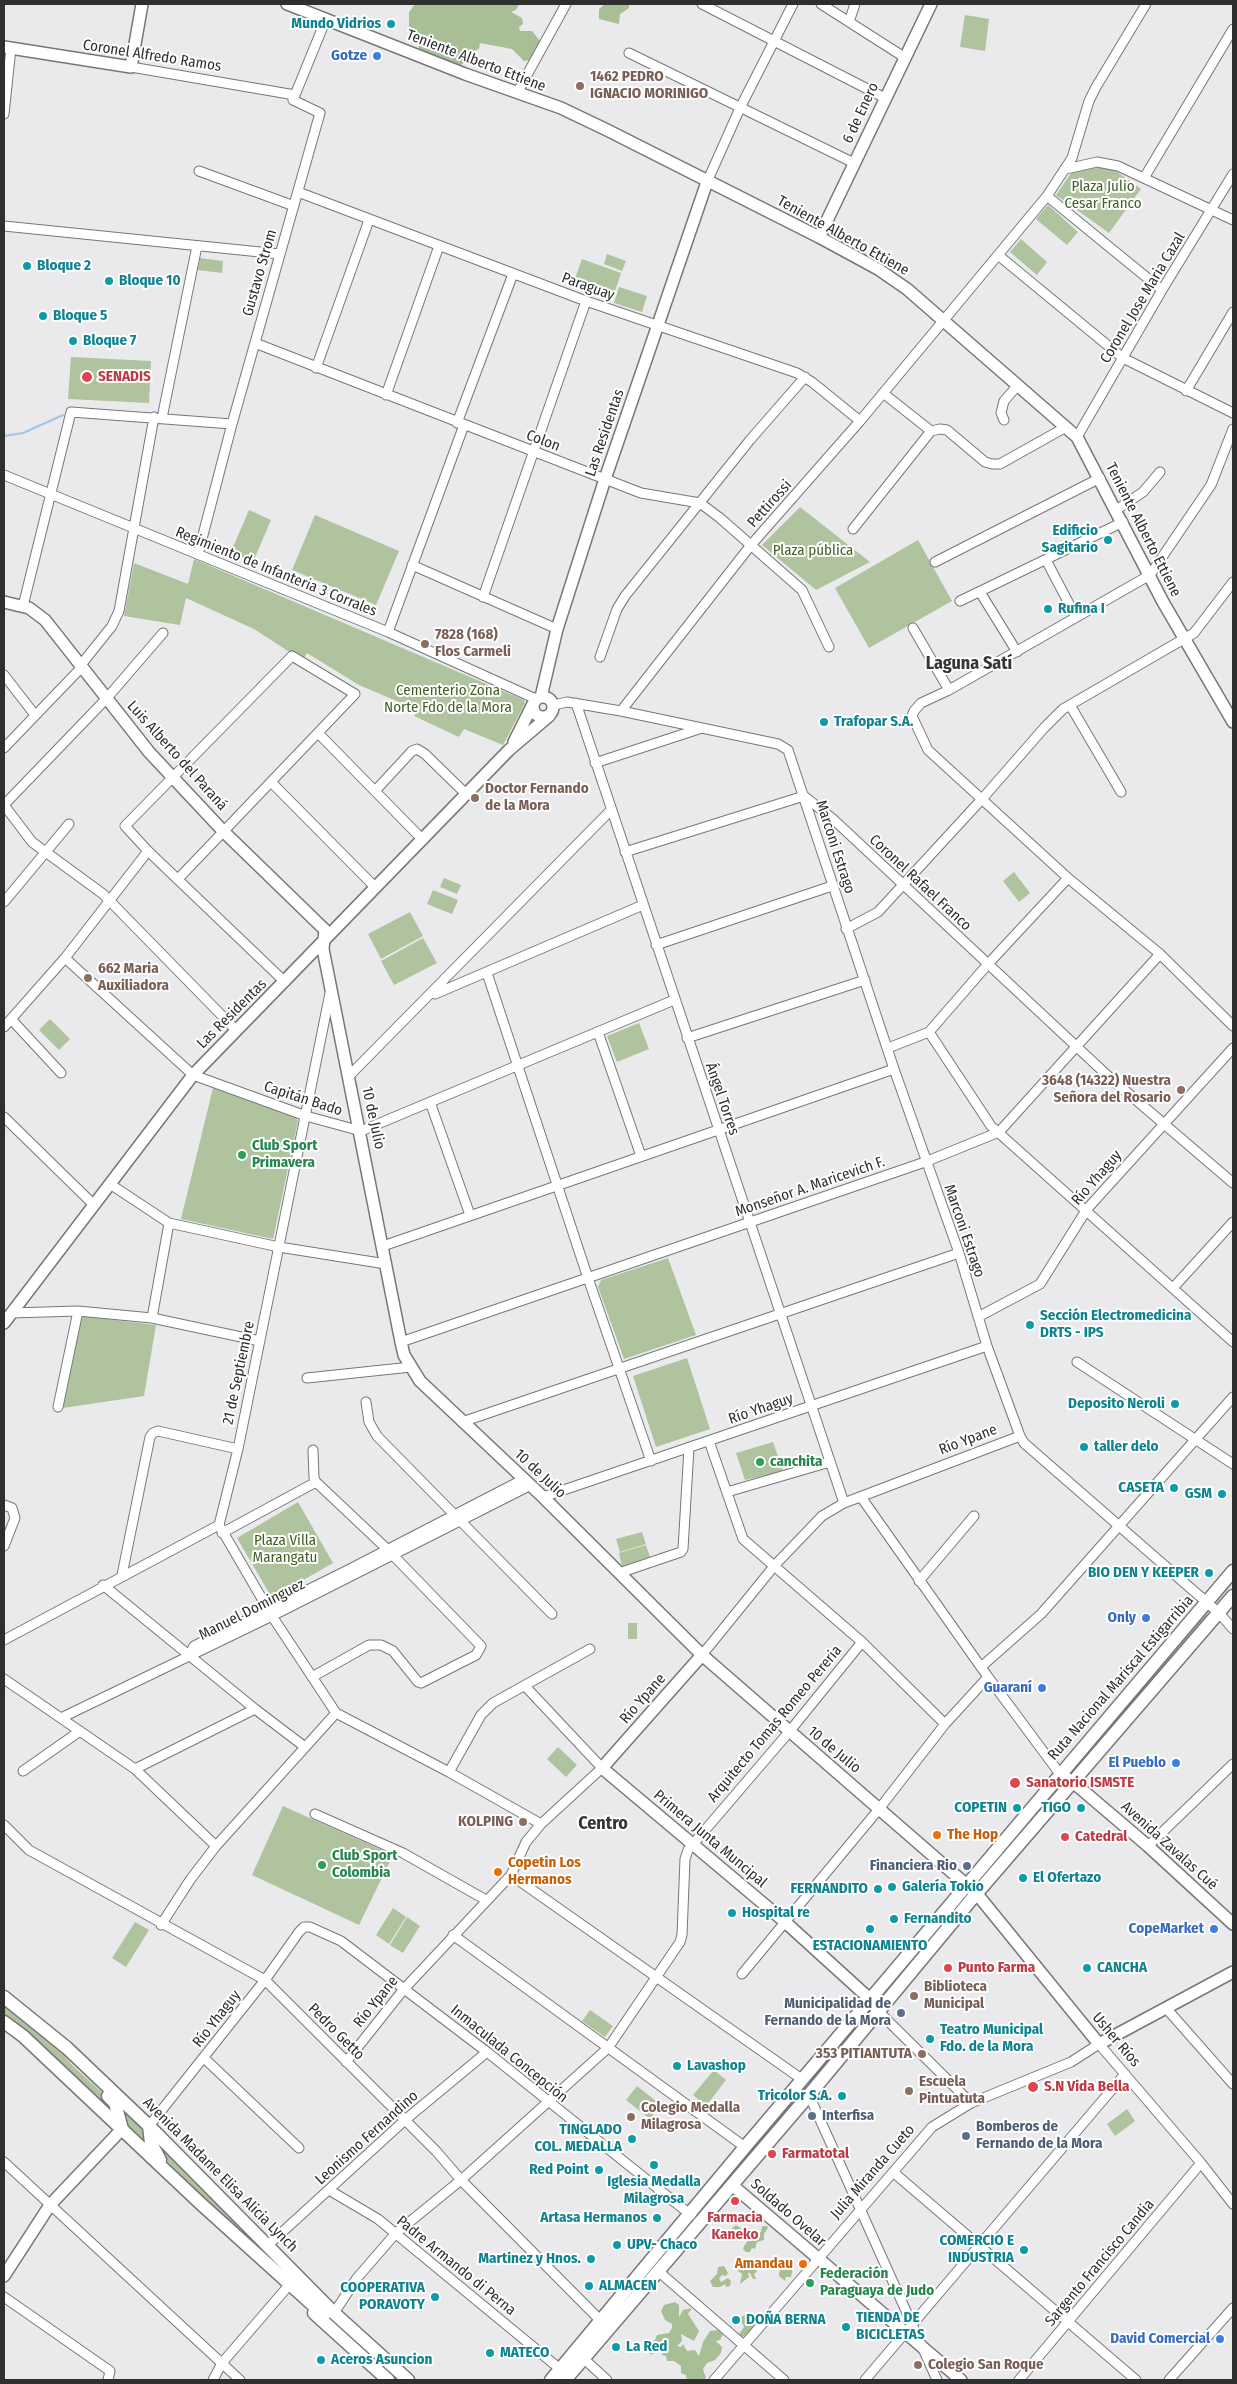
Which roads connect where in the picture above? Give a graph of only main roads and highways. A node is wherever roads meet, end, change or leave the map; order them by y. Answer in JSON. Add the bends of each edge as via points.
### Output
{"nodes":[{"id":1,"x":142,"y":4,"type":"edge"},
{"id":2,"x":287,"y":4,"type":"edge"},
{"id":3,"x":931,"y":4,"type":"edge"},
{"id":4,"x":7,"y":48,"type":"edge"},
{"id":5,"x":707,"y":182,"type":"junction"},
{"id":6,"x":818,"y":237,"type":"junction"},
{"id":7,"x":4,"y":602,"type":"edge"},
{"id":8,"x":537,"y":700,"type":"junction"},
{"id":9,"x":551,"y":711,"type":"junction"},
{"id":10,"x":1233,"y":722,"type":"edge"},
{"id":11,"x":509,"y":750,"type":"junction"},
{"id":12,"x":325,"y":938,"type":"junction"},
{"id":13,"x":7,"y":1318,"type":"edge"},
{"id":14,"x":1233,"y":1571,"type":"edge"},
{"id":15,"x":1233,"y":1596,"type":"edge"},
{"id":16,"x":702,"y":1655,"type":"junction"},
{"id":17,"x":602,"y":1768,"type":"joint"},
{"id":18,"x":1060,"y":1774,"type":"junction"},
{"id":19,"x":1074,"y":1783,"type":"junction"},
{"id":20,"x":972,"y":1890,"type":"junction"},
{"id":21,"x":1233,"y":1924,"type":"edge"},
{"id":22,"x":1233,"y":1972,"type":"edge"},
{"id":23,"x":4,"y":1997,"type":"edge"},
{"id":24,"x":871,"y":2000,"type":"junction"},
{"id":25,"x":878,"y":2011,"type":"junction"},
{"id":26,"x":4,"y":2022,"type":"edge"},
{"id":27,"x":1099,"y":2044,"type":"joint"},
{"id":28,"x":66,"y":2048,"type":"junction"},
{"id":29,"x":149,"y":2126,"type":"junction"},
{"id":30,"x":122,"y":2129,"type":"junction"},
{"id":31,"x":733,"y":2162,"type":"junction"},
{"id":32,"x":744,"y":2170,"type":"junction"},
{"id":33,"x":732,"y":2185,"type":"junction"},
{"id":34,"x":200,"y":2203,"type":"junction"},
{"id":35,"x":4,"y":2276,"type":"edge"},
{"id":36,"x":294,"y":2283,"type":"junction"},
{"id":37,"x":562,"y":2375,"type":"edge"},
{"id":38,"x":390,"y":2377,"type":"edge"},
{"id":39,"x":408,"y":2380,"type":"edge"},
{"id":40,"x":418,"y":2380,"type":"edge"},
{"id":41,"x":551,"y":2380,"type":"edge"},
{"id":42,"x":962,"y":2380,"type":"edge"}],
"edges":[{"from":1,"to":4,"type":"main road","name":"Coronel Alfredo Ramos","via":[[131,67]]},
{"from":2,"to":5,"type":"main road","name":"Teniente Alberto Ettiene","via":[[561,108]]},
{"from":3,"to":6,"type":"main road","name":"6 de Enero"},
{"from":5,"to":6,"type":"main road","name":"Teniente Alberto Ettiene"},
{"from":5,"to":8,"type":"main road","name":"Las Residentas","via":[[604,478]]},
{"from":6,"to":10,"type":"main road","name":"Teniente Alberto Ettiene","via":[[893,279],[1078,437],[1184,639]]},
{"from":7,"to":12,"type":"main road","name":"Luis Alberto del Paraná","via":[[23,606],[44,620],[136,738],[223,830],[325,930]]},
{"from":8,"to":9,"type":"main road","via":[[548,697]]},
{"from":8,"to":9,"type":"main road","via":[[536,714],[542,718]]},
{"from":8,"to":11,"type":"main road","name":"Las Residentas"},
{"from":9,"to":11,"type":"main road","name":"Las Residentas"},
{"from":11,"to":12,"type":"main road","name":"Las Residentas"},
{"from":12,"to":13,"type":"main road","name":"Las Residentas","via":[[193,1075]]},
{"from":12,"to":16,"type":"main road","name":"10 de Julio","via":[[323,949],[401,1342],[411,1367],[420,1381],[528,1482]]},
{"from":14,"to":18,"type":"highway","name":"Ruta Nacional Mariscal Estigarribia"},
{"from":15,"to":19,"type":"highway","name":"Ruta Nacional Mariscal Estigarribia"},
{"from":16,"to":17,"type":"main road","name":"Río Ypane"},
{"from":16,"to":20,"type":"main road","name":"10 de Julio"},
{"from":17,"to":24,"type":"main road","name":"Primera Junta Muncipal","via":[[784,1921]]},
{"from":18,"to":19,"type":"main road","name":"Avenida Zavalas Cué"},
{"from":18,"to":20,"type":"highway","name":"Ruta Nacional Mariscal Estigarribia"},
{"from":19,"to":20,"type":"highway","name":"Ruta Nacional Mariscal Estigarribia"},
{"from":19,"to":21,"type":"main road","name":"Avenida Zavalas Cué"},
{"from":20,"to":24,"type":"highway","name":"Ruta Nacional Mariscal Estigarribia"},
{"from":20,"to":25,"type":"highway","name":"Ruta Nacional Mariscal Estigarribia"},
{"from":20,"to":27,"type":"main road","name":"Usher Ríos"},
{"from":22,"to":27,"type":"main road","name":"Julia Miranda Cueto"},
{"from":23,"to":28,"type":"highway","name":"Avenida Madame Elisa Alicia Lynch"},
{"from":24,"to":25,"type":"main road","name":"Primera Junta Muncipal"},
{"from":24,"to":31,"type":"highway","name":"Ruta Nacional Mariscal Estigarribia"},
{"from":25,"to":32,"type":"highway","name":"Ruta Nacional Mariscal Estigarribia"},
{"from":26,"to":30,"type":"highway","name":"Avenida Madame Elisa Alicia Lynch"},
{"from":28,"to":29,"type":"highway","name":"Avenida Madame Elisa Alicia Lynch"},
{"from":28,"to":30,"type":"highway","via":[[74,2062],[116,2103]]},
{"from":29,"to":34,"type":"highway","via":[[149,2138],[159,2159]]},
{"from":29,"to":36,"type":"highway","name":"Avenida Madame Elisa Alicia Lynch","via":[[267,2246]]},
{"from":30,"to":34,"type":"highway","name":"Avenida Madame Elisa Alicia Lynch"},
{"from":30,"to":35,"type":"main road","via":[[50,2205]]},
{"from":31,"to":32,"type":"highway"},
{"from":31,"to":37,"type":"highway","name":"Ruta Nacional Mariscal Estigarribia","via":[[601,2321]]},
{"from":32,"to":33,"type":"highway","name":"Ruta Nacional Mariscal Estigarribia"},
{"from":33,"to":37,"type":"highway","name":"Ruta Nacional Mariscal Estigarribia","via":[[583,2358]]},
{"from":33,"to":42,"type":"main road","name":"Soldado Ovelar","via":[[818,2259],[909,2329],[922,2347]]},
{"from":34,"to":36,"type":"highway","name":"Avenida Madame Elisa Alicia Lynch"},
{"from":36,"to":38,"type":"highway","name":"Avenida Madame Elisa Alicia Lynch"},
{"from":36,"to":40,"type":"highway","via":[[313,2284]]},
{"from":37,"to":41,"type":"highway","name":"Ruta Nacional Mariscal Estigarribia"},
{"from":38,"to":39,"type":"highway","name":"Avenida Madame Elisa Alicia Lynch"}]}
